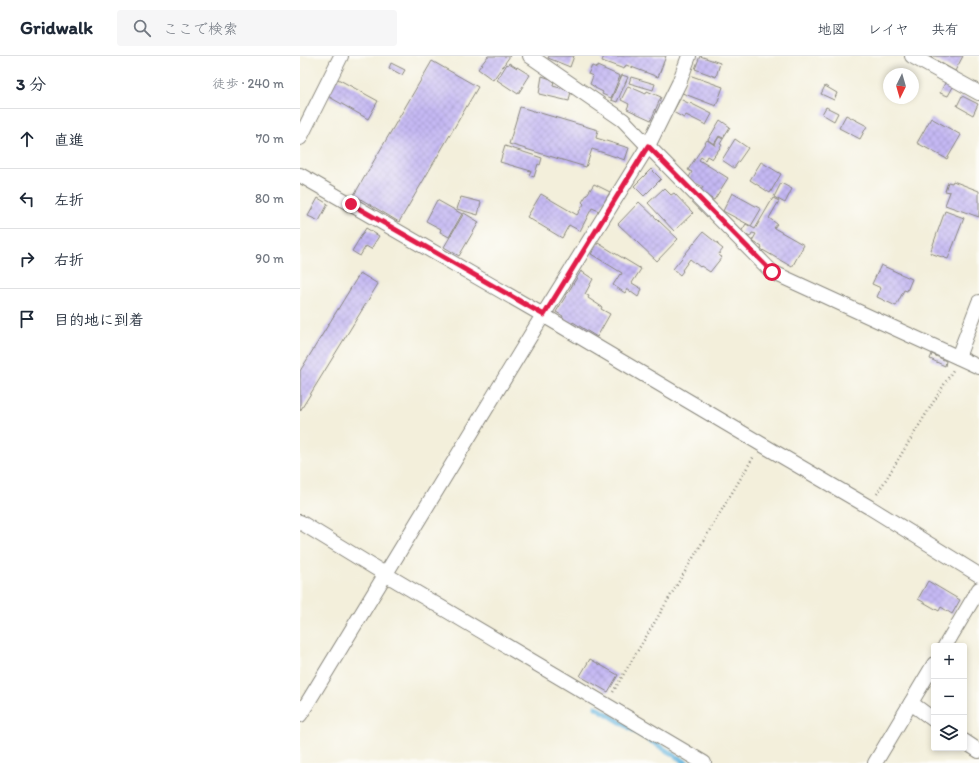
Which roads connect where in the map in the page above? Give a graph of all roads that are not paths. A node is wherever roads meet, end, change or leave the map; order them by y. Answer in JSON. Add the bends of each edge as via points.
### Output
{"nodes":[{"id":1,"x":341,"y":56,"type":"edge"},
{"id":2,"x":530,"y":56,"type":"edge"},
{"id":3,"x":689,"y":56,"type":"edge"},
{"id":4,"x":912,"y":56,"type":"edge"},
{"id":5,"x":979,"y":93,"type":"edge"},
{"id":6,"x":300,"y":138,"type":"edge"},
{"id":7,"x":648,"y":146,"type":"junction"},
{"id":8,"x":300,"y":175,"type":"edge"},
{"id":9,"x":979,"y":302,"type":"edge"},
{"id":10,"x":544,"y":315,"type":"junction"},
{"id":11,"x":958,"y":357,"type":"junction"},
{"id":12,"x":979,"y":366,"type":"edge"},
{"id":13,"x":300,"y":522,"type":"edge"},
{"id":14,"x":386,"y":574,"type":"junction"},
{"id":15,"x":979,"y":575,"type":"edge"},
{"id":16,"x":979,"y":589,"type":"edge"},
{"id":17,"x":947,"y":643,"type":"edge"},
{"id":18,"x":931,"y":669,"type":"edge"},
{"id":19,"x":911,"y":704,"type":"junction"},
{"id":20,"x":300,"y":715,"type":"edge"},
{"id":21,"x":931,"y":718,"type":"edge"},
{"id":22,"x":967,"y":743,"type":"edge"},
{"id":23,"x":979,"y":751,"type":"edge"},
{"id":24,"x":704,"y":763,"type":"edge"},
{"id":25,"x":875,"y":763,"type":"edge"}],
"edges":[{"from":1,"to":6,"type":"street"},
{"from":2,"to":7,"type":"street","via":[[623,120]]},
{"from":3,"to":7,"type":"street","via":[[679,83]]},
{"from":4,"to":5,"type":"street"},
{"from":7,"to":10,"type":"street"},
{"from":7,"to":11,"type":"street","via":[[772,272]]},
{"from":8,"to":10,"type":"street"},
{"from":9,"to":11,"type":"street"},
{"from":10,"to":14,"type":"street"},
{"from":10,"to":15,"type":"street"},
{"from":11,"to":12,"type":"street"},
{"from":13,"to":14,"type":"street"},
{"from":14,"to":20,"type":"street"},
{"from":14,"to":24,"type":"street"},
{"from":16,"to":17,"type":"street"},
{"from":18,"to":19,"type":"street"},
{"from":19,"to":21,"type":"street"},
{"from":19,"to":25,"type":"street"},
{"from":22,"to":23,"type":"street"}]}
